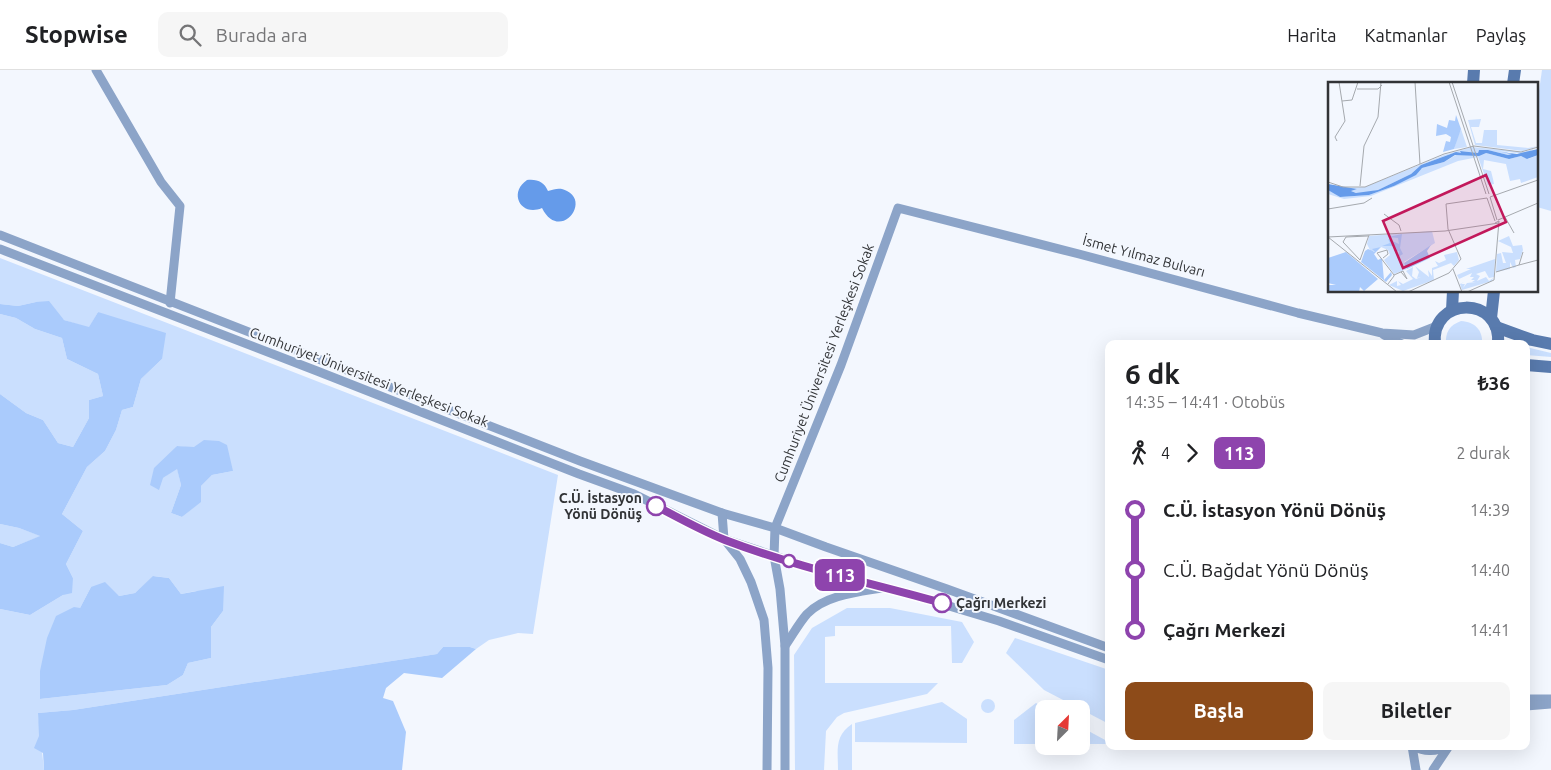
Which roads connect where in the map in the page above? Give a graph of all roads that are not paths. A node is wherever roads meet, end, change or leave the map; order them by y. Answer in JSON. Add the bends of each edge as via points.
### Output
{"nodes":[{"id":1,"x":96,"y":70,"type":"edge"},
{"id":2,"x":898,"y":208,"type":"joint"},
{"id":3,"x":0,"y":235,"type":"edge"},
{"id":4,"x":0,"y":249,"type":"edge"},
{"id":5,"x":1453,"y":292,"type":"edge"},
{"id":6,"x":1494,"y":292,"type":"edge"},
{"id":7,"x":170,"y":303,"type":"junction"},
{"id":8,"x":1452,"y":310,"type":"junction"},
{"id":9,"x":1494,"y":323,"type":"junction"},
{"id":10,"x":1437,"y":326,"type":"junction"},
{"id":11,"x":1382,"y":333,"type":"junction"},
{"id":12,"x":1395,"y":340,"type":"edge"},
{"id":13,"x":1434,"y":340,"type":"edge"},
{"id":14,"x":1499,"y":340,"type":"edge"},
{"id":15,"x":1551,"y":344,"type":"edge"},
{"id":16,"x":1530,"y":365,"type":"edge"},
{"id":17,"x":1551,"y":367,"type":"edge"},
{"id":18,"x":722,"y":512,"type":"junction"},
{"id":19,"x":775,"y":528,"type":"junction"},
{"id":20,"x":724,"y":539,"type":"junction"},
{"id":21,"x":774,"y":556,"type":"junction"},
{"id":22,"x":884,"y":587,"type":"junction"},
{"id":23,"x":785,"y":646,"type":"junction"},
{"id":24,"x":1105,"y":647,"type":"edge"},
{"id":25,"x":1105,"y":659,"type":"edge"},
{"id":26,"x":1530,"y":699,"type":"edge"},
{"id":27,"x":1551,"y":699,"type":"edge"},
{"id":28,"x":1551,"y":704,"type":"edge"},
{"id":29,"x":1530,"y":706,"type":"edge"},
{"id":30,"x":1413,"y":750,"type":"edge"},
{"id":31,"x":1422,"y":750,"type":"edge"},
{"id":32,"x":1435,"y":750,"type":"edge"},
{"id":33,"x":1445,"y":750,"type":"edge"},
{"id":34,"x":767,"y":770,"type":"edge"},
{"id":35,"x":785,"y":770,"type":"edge"},
{"id":36,"x":1416,"y":770,"type":"edge"},
{"id":37,"x":1433,"y":770,"type":"edge"}],
"edges":[{"from":1,"to":7,"type":"street","via":[[161,182],[180,206]]},
{"from":2,"to":11,"type":"street","name":"İsmet Yılmaz Bulvarı"},
{"from":2,"to":19,"type":"street","name":"Cumhuriyet Üniversitesi Yerleşkesi Sokak","via":[[841,365]]},
{"from":3,"to":7,"type":"street","name":"Cumhuriyet Üniversitesi Yerleşkesi Sokak"},
{"from":4,"to":20,"type":"street","name":"Cumhuriyet Üniversitesi Yerleşkesi Sokak","via":[[634,494]]},
{"from":5,"to":8,"type":"street"},
{"from":6,"to":9,"type":"street"},
{"from":7,"to":18,"type":"street","name":"Cumhuriyet Üniversitesi Yerleşkesi Sokak"},
{"from":8,"to":9,"type":"street","via":[[1473,308],[1484,312]]},
{"from":8,"to":10,"type":"street","name":"İsmet Yılmaz Bulvarı"},
{"from":9,"to":14,"type":"street"},
{"from":9,"to":15,"type":"street","via":[[1532,340]]},
{"from":10,"to":11,"type":"street","name":"İsmet Yılmaz Bulvarı","via":[[1414,335]]},
{"from":10,"to":13,"type":"street"},
{"from":11,"to":12,"type":"street","name":"İsmet Yılmaz Bulvarı"},
{"from":16,"to":17,"type":"street"},
{"from":18,"to":19,"type":"street","name":"Cumhuriyet Üniversitesi Yerleşkesi Sokak"},
{"from":18,"to":20,"type":"street"},
{"from":19,"to":21,"type":"street","name":"Cumhuriyet Üniversitesi Yerleşkesi Sokak"},
{"from":19,"to":24,"type":"street","name":"Cumhuriyet Üniversitesi Yerleşkesi Sokak"},
{"from":20,"to":21,"type":"street","name":"Cumhuriyet Üniversitesi Yerleşkesi Sokak"},
{"from":20,"to":34,"type":"street","name":"Cumhuriyet Üniversitesi Yerleşkesi Sokak","via":[[744,567],[764,620],[768,668]]},
{"from":21,"to":22,"type":"street","name":"Cumhuriyet Üniversitesi Yerleşkesi Sokak"},
{"from":21,"to":23,"type":"street","name":"Cumhuriyet Üniversitesi Yerleşkesi Sokak"},
{"from":22,"to":23,"type":"street","name":"Cumhuriyet Üniversitesi Yerleşkesi Sokak","via":[[849,593],[825,602],[808,613]]},
{"from":22,"to":25,"type":"street","name":"Cumhuriyet Üniversitesi Yerleşkesi Sokak","via":[[1000,620]]},
{"from":23,"to":35,"type":"street","name":"Cumhuriyet Üniversitesi Yerleşkesi Sokak"},
{"from":26,"to":27,"type":"street"},
{"from":28,"to":29,"type":"street"},
{"from":30,"to":36,"type":"street"},
{"from":31,"to":32,"type":"street"},
{"from":33,"to":37,"type":"street"}]}
